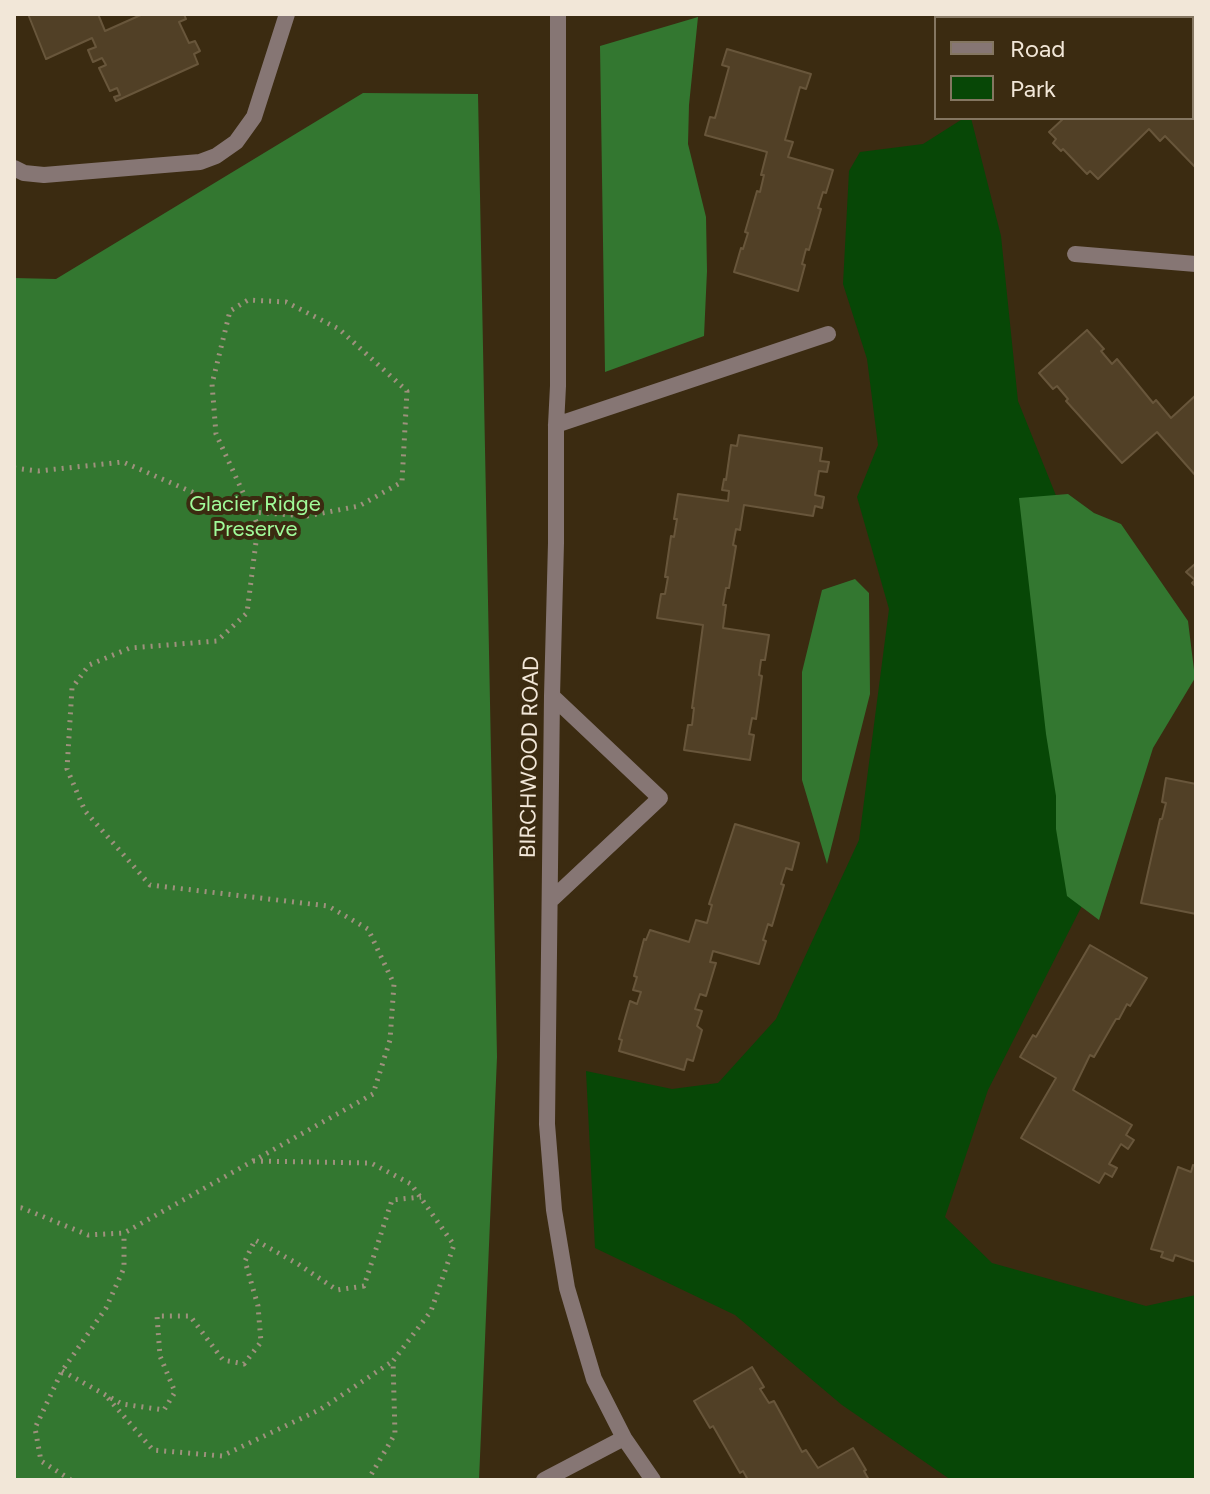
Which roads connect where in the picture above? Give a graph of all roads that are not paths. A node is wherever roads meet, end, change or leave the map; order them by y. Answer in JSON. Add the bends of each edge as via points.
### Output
{"nodes":[{"id":1,"x":287,"y":14,"type":"edge"},
{"id":2,"x":558,"y":14,"type":"edge"},
{"id":3,"x":14,"y":168,"type":"edge"},
{"id":4,"x":1075,"y":254,"type":"dead end"},
{"id":5,"x":1196,"y":264,"type":"edge"},
{"id":6,"x":828,"y":334,"type":"dead end"},
{"id":7,"x":556,"y":425,"type":"junction"},
{"id":8,"x":552,"y":696,"type":"junction"},
{"id":9,"x":550,"y":901,"type":"junction"},
{"id":10,"x":624,"y":1438,"type":"junction"},
{"id":11,"x":544,"y":1480,"type":"edge"},
{"id":12,"x":653,"y":1480,"type":"edge"}],
"edges":[{"from":1,"to":3,"type":"street","via":[[254,117],[236,142],[216,156],[200,162],[44,175]]},
{"from":2,"to":7,"type":"street","name":"BIRCHWOOD ROAD"},
{"from":4,"to":5,"type":"street"},
{"from":6,"to":7,"type":"street"},
{"from":7,"to":8,"type":"street","name":"BIRCHWOOD ROAD"},
{"from":8,"to":9,"type":"street","name":"BIRCHWOOD ROAD"},
{"from":8,"to":9,"type":"street","via":[[660,798]]},
{"from":9,"to":10,"type":"street","name":"BIRCHWOOD ROAD","via":[[547,1124],[554,1210],[567,1288],[594,1379]]},
{"from":10,"to":11,"type":"street"},
{"from":10,"to":12,"type":"street","name":"BIRCHWOOD ROAD"}]}
